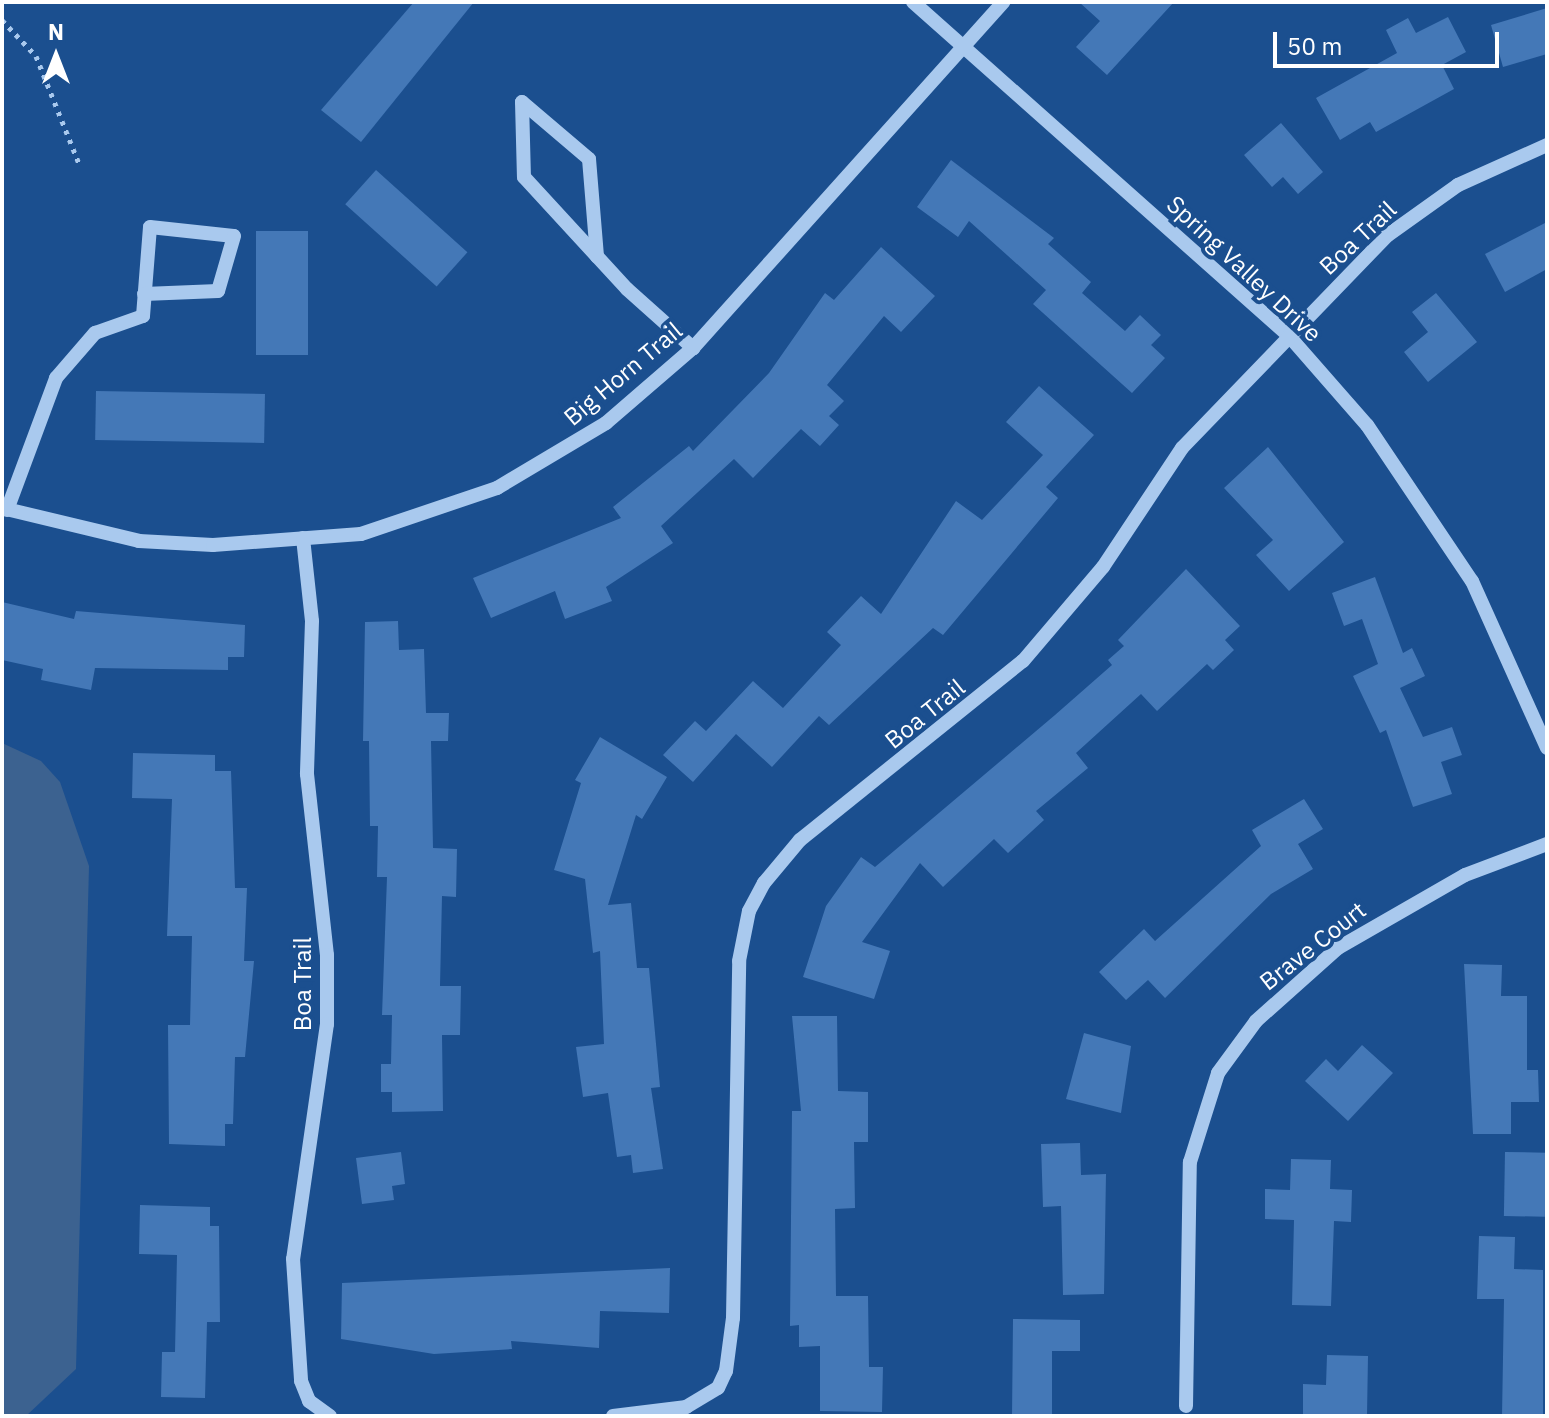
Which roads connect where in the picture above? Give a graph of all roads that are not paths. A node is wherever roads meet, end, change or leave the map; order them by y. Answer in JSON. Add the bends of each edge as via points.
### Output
{"nodes":[{"id":1,"x":913,"y":2,"type":"edge"},
{"id":2,"x":1003,"y":2,"type":"edge"},
{"id":3,"x":963,"y":46,"type":"junction"},
{"id":4,"x":1547,"y":145,"type":"edge"},
{"id":5,"x":597,"y":257,"type":"junction"},
{"id":6,"x":144,"y":294,"type":"junction"},
{"id":7,"x":1289,"y":336,"type":"junction"},
{"id":8,"x":693,"y":348,"type":"junction"},
{"id":9,"x":4,"y":509,"type":"edge"},
{"id":10,"x":303,"y":538,"type":"junction"},
{"id":11,"x":1547,"y":748,"type":"edge"},
{"id":12,"x":1547,"y":844,"type":"edge"},
{"id":13,"x":1186,"y":1406,"type":"dead end"},
{"id":14,"x":330,"y":1416,"type":"edge"},
{"id":15,"x":613,"y":1416,"type":"edge"}],
"edges":[{"from":1,"to":3,"type":"street","name":"Spring Valley Drive"},
{"from":2,"to":3,"type":"street","name":"Big Horn Trail"},
{"from":3,"to":7,"type":"street","name":"Spring Valley Drive"},
{"from":3,"to":8,"type":"street","name":"Big Horn Trail"},
{"from":4,"to":7,"type":"street","name":"Boa Trail","via":[[1424,207]]},
{"from":5,"to":5,"type":"street","via":[[589,159],[522,102],[524,177]]},
{"from":5,"to":8,"type":"street"},
{"from":6,"to":6,"type":"street","via":[[150,227],[234,236],[218,291]]},
{"from":6,"to":9,"type":"street","via":[[143,316],[95,333],[56,378]]},
{"from":7,"to":11,"type":"street","name":"Spring Valley Drive","via":[[1434,516],[1501,635]]},
{"from":7,"to":15,"type":"street","name":"Boa Trail","via":[[1182,448],[1103,567],[1023,661],[800,840],[764,883],[749,911],[739,961],[733,1318],[726,1371],[718,1388],[686,1407]]},
{"from":8,"to":10,"type":"street","name":"Big Horn Trail","via":[[606,423],[497,488],[393,526]]},
{"from":9,"to":10,"type":"street","name":"Big Horn Trail","via":[[139,541]]},
{"from":10,"to":14,"type":"street","name":"Boa Trail","via":[[312,621],[307,774],[327,955],[327,1024],[293,1259],[301,1381],[309,1401]]},
{"from":12,"to":13,"type":"street","name":"Brave Court","via":[[1465,875],[1338,948],[1265,1012],[1218,1073],[1190,1162]]}]}
